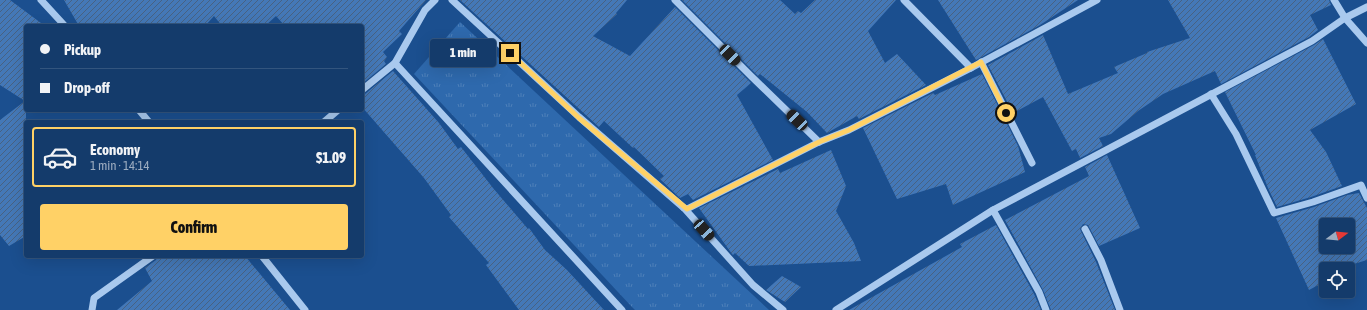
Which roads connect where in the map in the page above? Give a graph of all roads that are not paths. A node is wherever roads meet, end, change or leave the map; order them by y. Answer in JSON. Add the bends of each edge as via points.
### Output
{"nodes":[{"id":1,"x":41,"y":0,"type":"edge"},
{"id":2,"x":435,"y":0,"type":"edge"},
{"id":3,"x":452,"y":0,"type":"edge"},
{"id":4,"x":675,"y":0,"type":"edge"},
{"id":5,"x":904,"y":0,"type":"edge"},
{"id":6,"x":1097,"y":0,"type":"edge"},
{"id":7,"x":1334,"y":0,"type":"edge"},
{"id":8,"x":1367,"y":7,"type":"edge"},
{"id":9,"x":1346,"y":18,"type":"junction"},
{"id":10,"x":63,"y":24,"type":"edge"},
{"id":11,"x":1367,"y":43,"type":"edge"},
{"id":12,"x":981,"y":62,"type":"junction"},
{"id":13,"x":395,"y":63,"type":"junction"},
{"id":14,"x":971,"y":68,"type":"junction"},
{"id":15,"x":364,"y":88,"type":"edge"},
{"id":16,"x":1212,"y":94,"type":"junction"},
{"id":17,"x":141,"y":112,"type":"edge"},
{"id":18,"x":336,"y":112,"type":"edge"},
{"id":19,"x":147,"y":120,"type":"edge"},
{"id":20,"x":326,"y":120,"type":"edge"},
{"id":21,"x":819,"y":142,"type":"junction"},
{"id":22,"x":1032,"y":163,"type":"dead end"},
{"id":23,"x":1367,"y":198,"type":"edge"},
{"id":24,"x":684,"y":208,"type":"junction"},
{"id":25,"x":993,"y":210,"type":"junction"},
{"id":26,"x":1085,"y":229,"type":"dead end"},
{"id":27,"x":150,"y":258,"type":"edge"},
{"id":28,"x":264,"y":258,"type":"edge"},
{"id":29,"x":92,"y":310,"type":"edge"},
{"id":30,"x":305,"y":310,"type":"edge"},
{"id":31,"x":622,"y":310,"type":"edge"},
{"id":32,"x":783,"y":310,"type":"edge"},
{"id":33,"x":836,"y":310,"type":"edge"},
{"id":34,"x":1046,"y":310,"type":"edge"},
{"id":35,"x":1120,"y":310,"type":"edge"}],
"edges":[{"from":1,"to":10,"type":"street"},
{"from":2,"to":13,"type":"street","via":[[425,10]]},
{"from":3,"to":24,"type":"street","via":[[579,118]]},
{"from":4,"to":21,"type":"street"},
{"from":5,"to":14,"type":"street"},
{"from":6,"to":12,"type":"street"},
{"from":7,"to":9,"type":"street"},
{"from":8,"to":9,"type":"street"},
{"from":9,"to":11,"type":"street"},
{"from":9,"to":16,"type":"street","via":[[1312,41]]},
{"from":12,"to":14,"type":"street"},
{"from":12,"to":22,"type":"street"},
{"from":13,"to":15,"type":"street"},
{"from":13,"to":31,"type":"street"},
{"from":14,"to":21,"type":"street","via":[[849,130]]},
{"from":16,"to":23,"type":"street","via":[[1236,134],[1274,213],[1361,185]]},
{"from":16,"to":25,"type":"street"},
{"from":17,"to":19,"type":"street"},
{"from":18,"to":20,"type":"street"},
{"from":21,"to":24,"type":"street","via":[[687,209]]},
{"from":24,"to":32,"type":"street","via":[[753,285]]},
{"from":25,"to":33,"type":"street"},
{"from":25,"to":34,"type":"street","via":[[1039,292]]},
{"from":26,"to":35,"type":"street","via":[[1101,260]]},
{"from":27,"to":29,"type":"street","via":[[94,298]]},
{"from":28,"to":30,"type":"street"}]}
